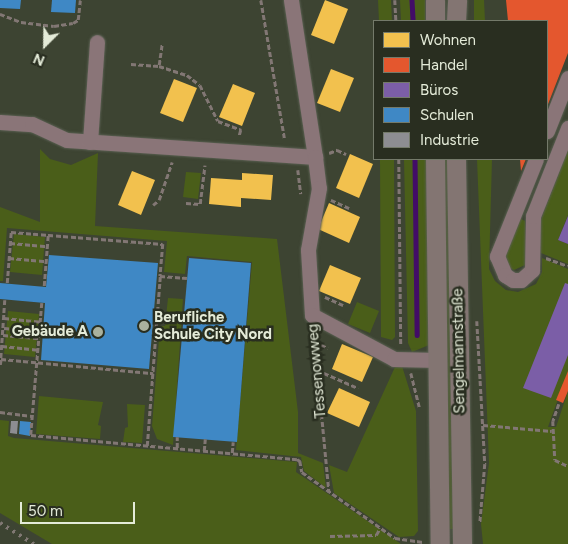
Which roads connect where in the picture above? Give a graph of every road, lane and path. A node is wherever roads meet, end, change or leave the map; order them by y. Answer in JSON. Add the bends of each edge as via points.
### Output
{"nodes":[{"id":1,"x":80,"y":0,"type":"edge"},
{"id":2,"x":260,"y":0,"type":"edge"},
{"id":3,"x":291,"y":0,"type":"edge"},
{"id":4,"x":395,"y":0,"type":"edge"},
{"id":5,"x":435,"y":0,"type":"edge"},
{"id":6,"x":457,"y":0,"type":"edge"},
{"id":7,"x":0,"y":14,"type":"edge"},
{"id":8,"x":396,"y":20,"type":"edge"},
{"id":9,"x":435,"y":20,"type":"edge"},
{"id":10,"x":456,"y":20,"type":"edge"},
{"id":11,"x":97,"y":42,"type":"dead end"},
{"id":12,"x":162,"y":44,"type":"dead end"},
{"id":13,"x":131,"y":64,"type":"dead end"},
{"id":14,"x":160,"y":66,"type":"junction"},
{"id":15,"x":568,"y":78,"type":"edge"},
{"id":16,"x":0,"y":122,"type":"edge"},
{"id":17,"x":548,"y":128,"type":"edge"},
{"id":18,"x":568,"y":128,"type":"edge"},
{"id":19,"x":90,"y":142,"type":"junction"},
{"id":20,"x":174,"y":148,"type":"junction"},
{"id":21,"x":206,"y":151,"type":"junction"},
{"id":22,"x":233,"y":153,"type":"junction"},
{"id":23,"x":290,"y":157,"type":"junction"},
{"id":24,"x":314,"y":157,"type":"junction"},
{"id":25,"x":399,"y":160,"type":"edge"},
{"id":26,"x":435,"y":160,"type":"edge"},
{"id":27,"x":456,"y":160,"type":"edge"},
{"id":28,"x":536,"y":160,"type":"edge"},
{"id":29,"x":186,"y":203,"type":"dead end"},
{"id":30,"x":153,"y":205,"type":"dead end"},
{"id":31,"x":48,"y":234,"type":"junction"},
{"id":32,"x":10,"y":243,"type":"junction"},
{"id":33,"x":47,"y":246,"type":"junction"},
{"id":34,"x":533,"y":252,"type":"junction"},
{"id":35,"x":9,"y":258,"type":"junction"},
{"id":36,"x":46,"y":261,"type":"junction"},
{"id":37,"x":568,"y":266,"type":"edge"},
{"id":38,"x":160,"y":276,"type":"junction"},
{"id":39,"x":187,"y":278,"type":"dead end"},
{"id":40,"x":7,"y":283,"type":"dead end"},
{"id":41,"x":44,"y":286,"type":"dead end"},
{"id":42,"x":5,"y":300,"type":"dead end"},
{"id":43,"x":42,"y":303,"type":"dead end"},
{"id":44,"x":477,"y":311,"type":"dead end"},
{"id":45,"x":312,"y":315,"type":"junction"},
{"id":46,"x":4,"y":318,"type":"junction"},
{"id":47,"x":40,"y":322,"type":"junction"},
{"id":48,"x":3,"y":328,"type":"junction"},
{"id":49,"x":40,"y":331,"type":"junction"},
{"id":50,"x":3,"y":334,"type":"junction"},
{"id":51,"x":39,"y":338,"type":"junction"},
{"id":52,"x":314,"y":342,"type":"junction"},
{"id":53,"x":2,"y":346,"type":"junction"},
{"id":54,"x":328,"y":348,"type":"dead end"},
{"id":55,"x":38,"y":350,"type":"junction"},
{"id":56,"x":0,"y":359,"type":"edge"},
{"id":57,"x":438,"y":360,"type":"junction"},
{"id":58,"x":406,"y":361,"type":"junction"},
{"id":59,"x":37,"y":362,"type":"junction"},
{"id":60,"x":0,"y":365,"type":"edge"},
{"id":61,"x":317,"y":370,"type":"junction"},
{"id":62,"x":152,"y":373,"type":"junction"},
{"id":63,"x":358,"y":388,"type":"dead end"},
{"id":64,"x":559,"y":404,"type":"dead end"},
{"id":65,"x":420,"y":411,"type":"dead end"},
{"id":66,"x":0,"y":412,"type":"edge"},
{"id":67,"x":32,"y":416,"type":"junction"},
{"id":68,"x":483,"y":425,"type":"junction"},
{"id":69,"x":552,"y":431,"type":"junction"},
{"id":70,"x":178,"y":437,"type":"dead end"},
{"id":71,"x":205,"y":439,"type":"dead end"},
{"id":72,"x":233,"y":442,"type":"dead end"},
{"id":73,"x":147,"y":446,"type":"junction"},
{"id":74,"x":177,"y":448,"type":"junction"},
{"id":75,"x":204,"y":451,"type":"junction"},
{"id":76,"x":232,"y":453,"type":"junction"},
{"id":77,"x":568,"y":466,"type":"edge"},
{"id":78,"x":329,"y":492,"type":"junction"},
{"id":79,"x":380,"y":528,"type":"junction"},
{"id":80,"x":479,"y":530,"type":"dead end"},
{"id":81,"x":330,"y":536,"type":"dead end"},
{"id":82,"x":431,"y":543,"type":"edge"},
{"id":83,"x":462,"y":544,"type":"edge"}],
"edges":[{"from":1,"to":7,"type":"path","via":[[78,20],[73,23],[54,26],[21,22]]},
{"from":2,"to":23,"type":"path"},
{"from":3,"to":24,"type":"street","name":"Tessenowweg"},
{"from":4,"to":8,"type":"path"},
{"from":5,"to":9,"type":"main road"},
{"from":6,"to":10,"type":"main road"},
{"from":11,"to":19,"type":"street"},
{"from":12,"to":14,"type":"path"},
{"from":13,"to":14,"type":"path"},
{"from":14,"to":22,"type":"path","via":[[187,75],[200,85],[218,120],[241,130]]},
{"from":15,"to":17,"type":"street"},
{"from":16,"to":19,"type":"street","via":[[32,124],[67,140]]},
{"from":18,"to":34,"type":"street","via":[[533,216]]},
{"from":19,"to":20,"type":"street"},
{"from":20,"to":21,"type":"street"},
{"from":20,"to":30,"type":"path","via":[[160,200]]},
{"from":21,"to":22,"type":"street"},
{"from":21,"to":29,"type":"path","via":[[200,204]]},
{"from":22,"to":23,"type":"street"},
{"from":23,"to":24,"type":"street"},
{"from":24,"to":45,"type":"street","name":"Tessenowweg","via":[[319,188],[308,250]]},
{"from":25,"to":58,"type":"path","via":[[400,343]]},
{"from":26,"to":57,"type":"main road","name":"Sengelmannstraße"},
{"from":27,"to":83,"type":"main road","name":"Sengelmannstraße"},
{"from":28,"to":34,"type":"street","via":[[497,256],[505,276],[521,280],[528,276],[532,270]]},
{"from":31,"to":32,"type":"path","via":[[11,232]]},
{"from":31,"to":33,"type":"path"},
{"from":31,"to":38,"type":"path","via":[[163,244]]},
{"from":32,"to":33,"type":"path"},
{"from":32,"to":35,"type":"path"},
{"from":33,"to":36,"type":"path"},
{"from":34,"to":37,"type":"path"},
{"from":35,"to":36,"type":"path"},
{"from":35,"to":40,"type":"path"},
{"from":36,"to":41,"type":"path"},
{"from":38,"to":39,"type":"path"},
{"from":38,"to":62,"type":"path"},
{"from":42,"to":46,"type":"path"},
{"from":43,"to":47,"type":"path"},
{"from":44,"to":68,"type":"path"},
{"from":45,"to":52,"type":"path","name":"Tessenowweg"},
{"from":45,"to":58,"type":"street","via":[[384,355]]},
{"from":46,"to":47,"type":"path"},
{"from":46,"to":48,"type":"path"},
{"from":47,"to":49,"type":"path"},
{"from":48,"to":49,"type":"path"},
{"from":48,"to":50,"type":"path"},
{"from":49,"to":51,"type":"path"},
{"from":50,"to":51,"type":"path"},
{"from":50,"to":53,"type":"path"},
{"from":51,"to":55,"type":"path"},
{"from":52,"to":54,"type":"path"},
{"from":52,"to":61,"type":"path","name":"Tessenowweg"},
{"from":53,"to":55,"type":"path"},
{"from":53,"to":56,"type":"path"},
{"from":55,"to":59,"type":"path"},
{"from":56,"to":59,"type":"path"},
{"from":56,"to":60,"type":"path"},
{"from":57,"to":58,"type":"street"},
{"from":57,"to":82,"type":"main road","name":"Sengelmannstraße"},
{"from":58,"to":65,"type":"path","via":[[416,387]]},
{"from":59,"to":62,"type":"path"},
{"from":59,"to":67,"type":"path"},
{"from":61,"to":63,"type":"path"},
{"from":61,"to":78,"type":"path","name":"Tessenowweg"},
{"from":62,"to":73,"type":"path"},
{"from":64,"to":69,"type":"path"},
{"from":66,"to":67,"type":"path"},
{"from":67,"to":73,"type":"path","via":[[31,435]]},
{"from":68,"to":69,"type":"path"},
{"from":68,"to":80,"type":"path","via":[[485,464]]},
{"from":69,"to":77,"type":"path","via":[[555,460]]},
{"from":70,"to":74,"type":"path"},
{"from":71,"to":75,"type":"path"},
{"from":72,"to":76,"type":"path"},
{"from":73,"to":74,"type":"path"},
{"from":74,"to":75,"type":"path"},
{"from":75,"to":76,"type":"path"},
{"from":76,"to":78,"type":"path","via":[[297,459],[302,472]]},
{"from":78,"to":79,"type":"path"},
{"from":79,"to":81,"type":"path","via":[[376,535]]},
{"from":79,"to":82,"type":"path","via":[[400,540]]}]}
